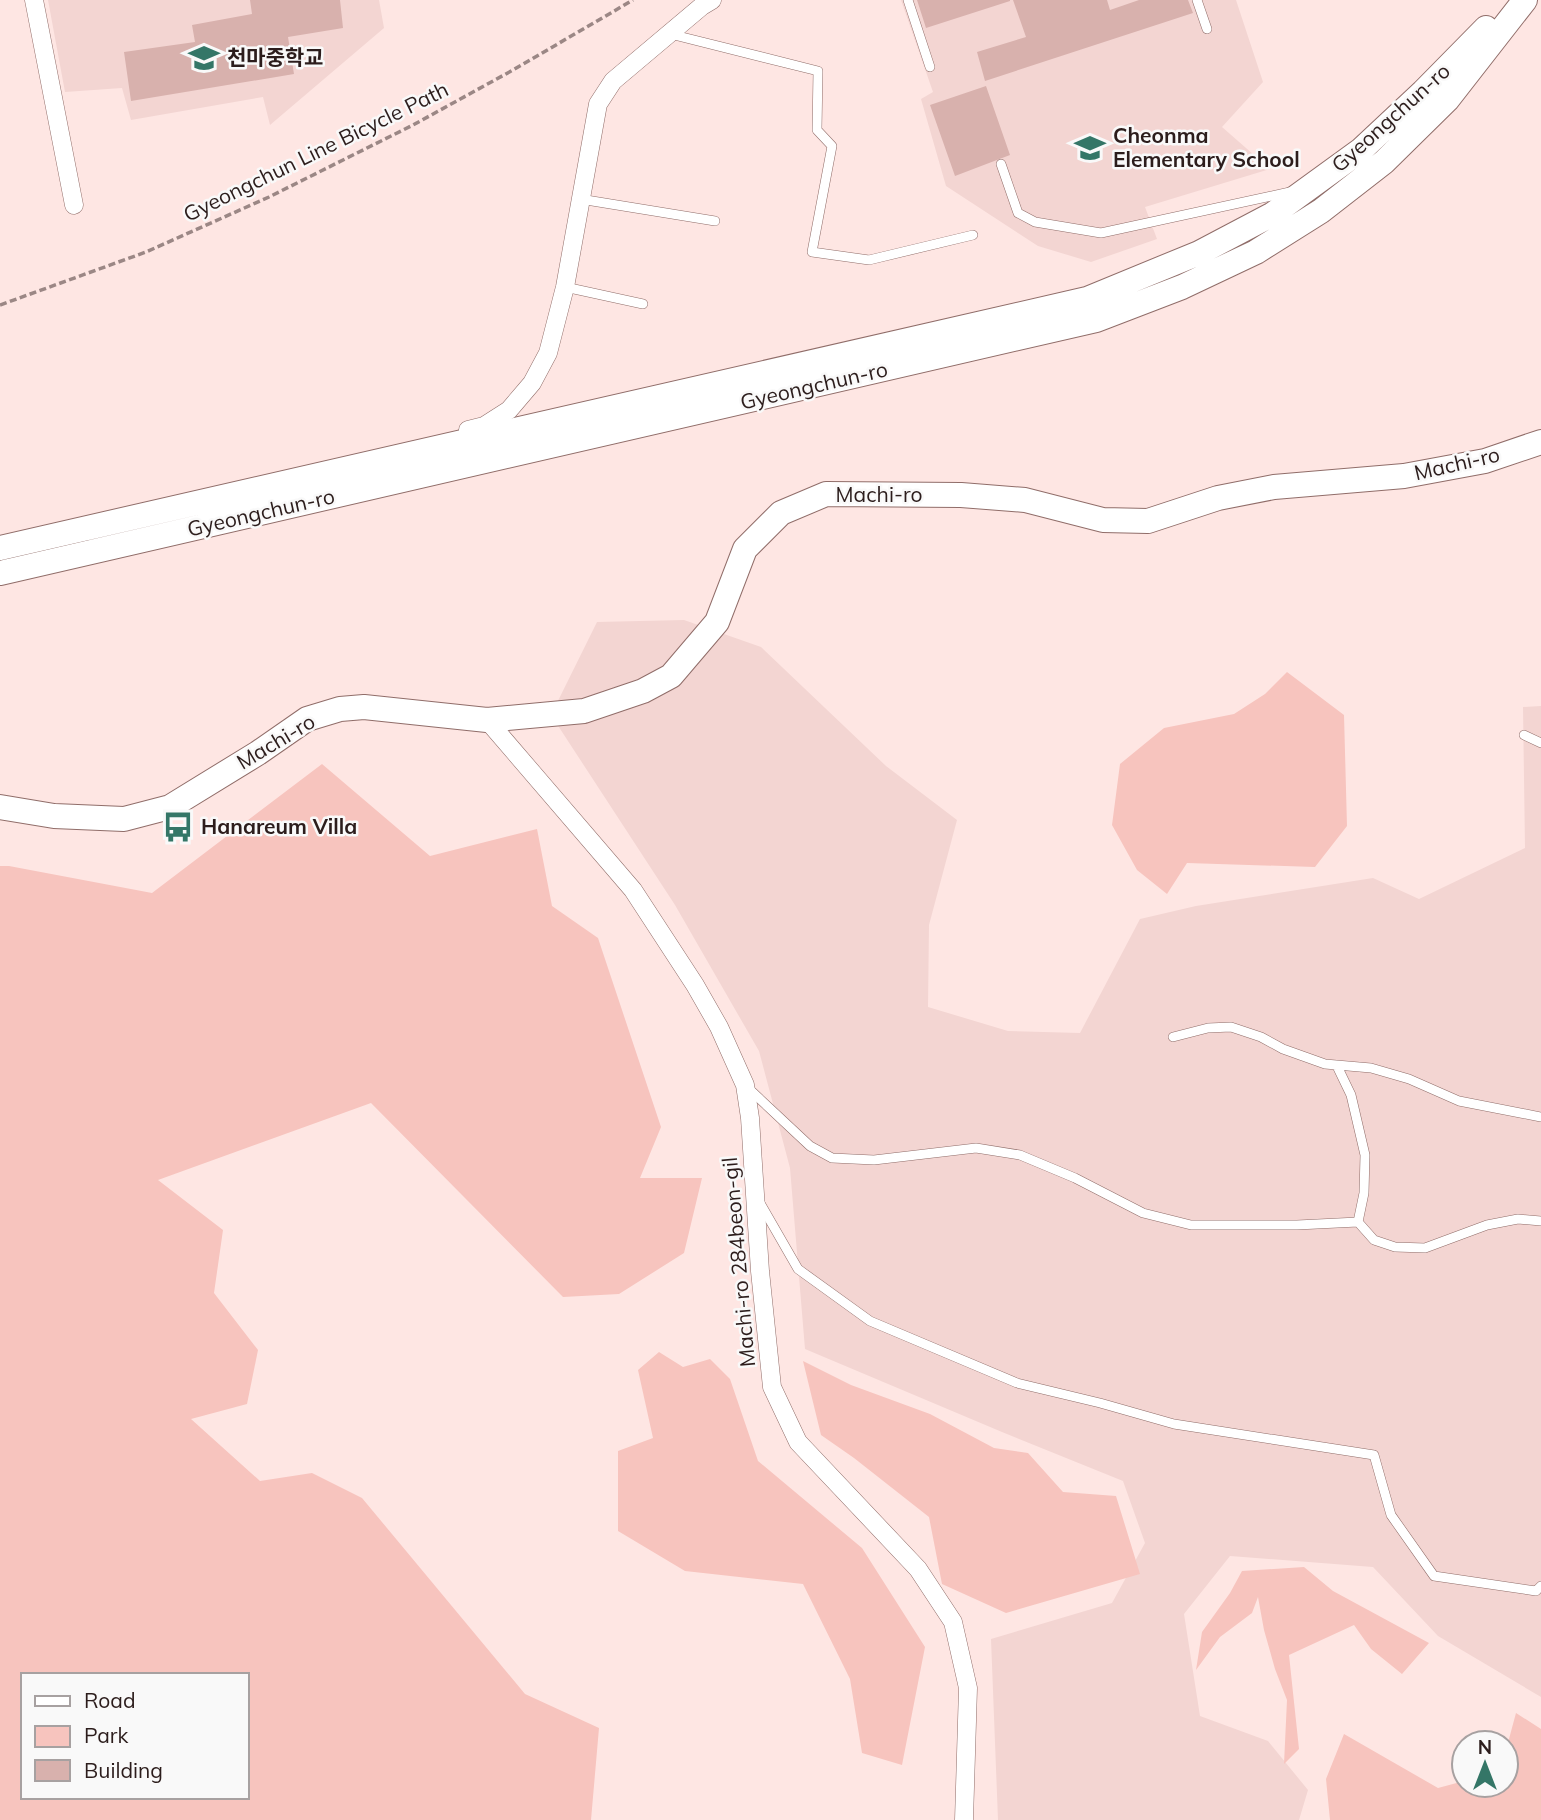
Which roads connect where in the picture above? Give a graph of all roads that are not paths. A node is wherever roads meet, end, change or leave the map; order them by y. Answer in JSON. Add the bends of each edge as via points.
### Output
{"nodes":[{"id":1,"x":34,"y":0,"type":"edge"},
{"id":2,"x":712,"y":0,"type":"edge"},
{"id":3,"x":908,"y":0,"type":"edge"},
{"id":4,"x":1197,"y":0,"type":"edge"},
{"id":5,"x":1514,"y":0,"type":"edge"},
{"id":6,"x":1525,"y":0,"type":"edge"},
{"id":7,"x":1207,"y":29,"type":"dead end"},
{"id":8,"x":670,"y":34,"type":"junction"},
{"id":9,"x":930,"y":67,"type":"dead end"},
{"id":10,"x":1002,"y":164,"type":"dead end"},
{"id":11,"x":1309,"y":188,"type":"junction"},
{"id":12,"x":580,"y":199,"type":"junction"},
{"id":13,"x":74,"y":205,"type":"dead end"},
{"id":14,"x":715,"y":221,"type":"dead end"},
{"id":15,"x":973,"y":235,"type":"dead end"},
{"id":16,"x":565,"y":287,"type":"junction"},
{"id":17,"x":643,"y":304,"type":"dead end"},
{"id":18,"x":1541,"y":442,"type":"edge"},
{"id":19,"x":294,"y":482,"type":"junction"},
{"id":20,"x":0,"y":548,"type":"edge"},
{"id":21,"x":0,"y":573,"type":"edge"},
{"id":22,"x":487,"y":720,"type":"junction"},
{"id":23,"x":1524,"y":735,"type":"dead end"},
{"id":24,"x":1541,"y":743,"type":"edge"},
{"id":25,"x":0,"y":807,"type":"edge"},
{"id":26,"x":1173,"y":1037,"type":"dead end"},
{"id":27,"x":1337,"y":1066,"type":"junction"},
{"id":28,"x":746,"y":1086,"type":"junction"},
{"id":29,"x":1541,"y":1117,"type":"edge"},
{"id":30,"x":755,"y":1195,"type":"junction"},
{"id":31,"x":1541,"y":1221,"type":"edge"},
{"id":32,"x":1359,"y":1222,"type":"junction"},
{"id":33,"x":1541,"y":1586,"type":"edge"},
{"id":34,"x":964,"y":1820,"type":"edge"}],
"edges":[{"from":1,"to":13,"type":"street"},
{"from":2,"to":8,"type":"street"},
{"from":3,"to":9,"type":"lane"},
{"from":4,"to":7,"type":"lane"},
{"from":5,"to":11,"type":"street","name":"Gyeongchun-ro","via":[[1361,150]]},
{"from":6,"to":21,"type":"street","name":"Gyeongchun-ro","via":[[1447,100],[1384,162],[1321,211],[1256,251],[1182,287],[1096,320]]},
{"from":8,"to":12,"type":"street","via":[[613,81],[598,104]]},
{"from":8,"to":15,"type":"lane","via":[[818,71],[817,130],[832,146],[812,251],[869,260]]},
{"from":10,"to":11,"type":"lane","via":[[1018,213],[1035,222],[1101,233]]},
{"from":11,"to":19,"type":"street","name":"Gyeongchun-ro","via":[[1273,214],[1199,253],[1087,299]]},
{"from":12,"to":14,"type":"lane"},
{"from":12,"to":16,"type":"street"},
{"from":16,"to":17,"type":"lane"},
{"from":16,"to":19,"type":"street","via":[[548,353],[532,383],[509,410],[484,426]]},
{"from":18,"to":22,"type":"street","name":"Machi-ro","via":[[1485,461],[1404,476],[1229,495],[1148,521],[1103,520],[1025,500],[826,494],[780,513],[746,549],[717,622],[671,676],[584,711]]},
{"from":19,"to":20,"type":"street","name":"Gyeongchun-ro"},
{"from":22,"to":25,"type":"street","name":"Machi-ro","via":[[364,707],[340,709],[307,719],[170,807],[124,819],[96,819]]},
{"from":22,"to":28,"type":"street","name":"Machi-ro 284beon-gil","via":[[633,890],[695,985]]},
{"from":23,"to":24,"type":"lane"},
{"from":26,"to":27,"type":"lane","via":[[1231,1027]]},
{"from":27,"to":29,"type":"lane","via":[[1371,1068],[1459,1101]]},
{"from":27,"to":32,"type":"lane","via":[[1351,1096],[1365,1155]]},
{"from":28,"to":30,"type":"street","name":"Machi-ro 284beon-gil"},
{"from":28,"to":32,"type":"lane","via":[[810,1146],[832,1158],[874,1160],[976,1148],[1020,1155],[1143,1213],[1191,1226]]},
{"from":30,"to":33,"type":"lane","via":[[798,1269],[870,1321],[1017,1383],[1174,1424],[1374,1455],[1391,1515],[1434,1576],[1536,1591]]},
{"from":30,"to":34,"type":"street","name":"Machi-ro 284beon-gil","via":[[772,1387],[777,1398],[798,1442],[918,1569],[953,1622],[968,1688]]},
{"from":31,"to":32,"type":"lane","via":[[1518,1219],[1487,1226],[1425,1248],[1395,1247],[1374,1240]]}]}
